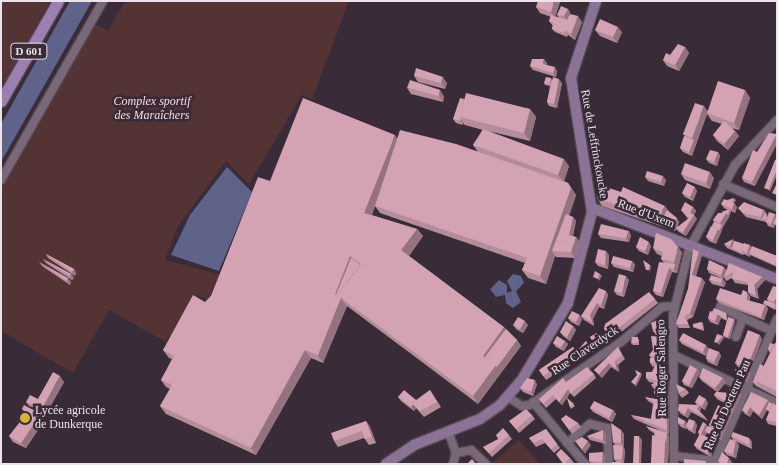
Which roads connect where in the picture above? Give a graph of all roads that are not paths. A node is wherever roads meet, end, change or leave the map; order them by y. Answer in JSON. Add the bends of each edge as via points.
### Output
{"nodes":[{"id":1,"x":58,"y":1,"type":"edge"},
{"id":2,"x":103,"y":1,"type":"edge"},
{"id":3,"x":596,"y":1,"type":"edge"},
{"id":4,"x":1,"y":101,"type":"edge"},
{"id":5,"x":777,"y":120,"type":"edge"},
{"id":6,"x":1,"y":180,"type":"edge"},
{"id":7,"x":723,"y":184,"type":"junction"},
{"id":8,"x":777,"y":207,"type":"edge"},
{"id":9,"x":592,"y":208,"type":"junction"},
{"id":10,"x":690,"y":245,"type":"junction"},
{"id":11,"x":777,"y":279,"type":"edge"},
{"id":12,"x":674,"y":306,"type":"junction"},
{"id":13,"x":720,"y":307,"type":"dead end"},
{"id":14,"x":743,"y":318,"type":"junction"},
{"id":15,"x":777,"y":319,"type":"edge"},
{"id":16,"x":772,"y":332,"type":"junction"},
{"id":17,"x":736,"y":337,"type":"dead end"},
{"id":18,"x":673,"y":355,"type":"junction"},
{"id":19,"x":749,"y":389,"type":"junction"},
{"id":20,"x":508,"y":397,"type":"junction"},
{"id":21,"x":533,"y":402,"type":"junction"},
{"id":22,"x":777,"y":403,"type":"edge"},
{"id":23,"x":448,"y":431,"type":"junction"},
{"id":24,"x":567,"y":443,"type":"junction"},
{"id":25,"x":456,"y":453,"type":"junction"},
{"id":26,"x":674,"y":460,"type":"edge"},
{"id":27,"x":715,"y":463,"type":"edge"},
{"id":28,"x":386,"y":464,"type":"edge"},
{"id":29,"x":453,"y":464,"type":"edge"},
{"id":30,"x":486,"y":464,"type":"edge"},
{"id":31,"x":584,"y":464,"type":"edge"},
{"id":32,"x":609,"y":464,"type":"edge"}],
"edges":[{"from":1,"to":4,"type":"main road","number":"D 601"},
{"from":2,"to":6,"type":"street"},
{"from":3,"to":9,"type":"main road","name":"Rue de Leffrinckoucke","via":[[574,62],[570,91]]},
{"from":5,"to":7,"type":"street","name":"Rue Roger Salengro","via":[[743,154]]},
{"from":7,"to":8,"type":"street"},
{"from":7,"to":10,"type":"street","name":"Rue Roger Salengro"},
{"from":9,"to":10,"type":"main road","name":"Rue d'Uxem"},
{"from":9,"to":20,"type":"main road","name":"Rue de Leffrinckoucke","via":[[587,246],[568,302]]},
{"from":10,"to":11,"type":"main road","name":"Rue d'Uxem"},
{"from":10,"to":12,"type":"street","name":"Rue Roger Salengro"},
{"from":12,"to":18,"type":"street","name":"Rue Roger Salengro"},
{"from":12,"to":21,"type":"street","name":"Rue Claverdyck","via":[[662,307]]},
{"from":13,"to":14,"type":"street"},
{"from":14,"to":16,"type":"street"},
{"from":14,"to":17,"type":"street"},
{"from":15,"to":16,"type":"street","name":"Rue du Docteur Pau"},
{"from":16,"to":19,"type":"street","name":"Rue du Docteur Pau"},
{"from":18,"to":19,"type":"street"},
{"from":18,"to":26,"type":"street","name":"Rue Roger Salengro"},
{"from":19,"to":22,"type":"street"},
{"from":19,"to":27,"type":"street","name":"Rue du Docteur Pau"},
{"from":20,"to":21,"type":"street","via":[[522,406]]},
{"from":20,"to":23,"type":"main road","name":"Rue de Leffrinckoucke","via":[[487,415]]},
{"from":21,"to":24,"type":"street"},
{"from":23,"to":25,"type":"street"},
{"from":23,"to":28,"type":"main road","name":"Rue de Leffrinckoucke","via":[[414,445]]},
{"from":24,"to":31,"type":"street"},
{"from":24,"to":32,"type":"street","via":[[590,424],[606,428]]},
{"from":25,"to":29,"type":"street"},
{"from":25,"to":30,"type":"street","via":[[472,450]]},
{"from":26,"to":27,"type":"street","name":"Rue du Docteur Pau"}]}
